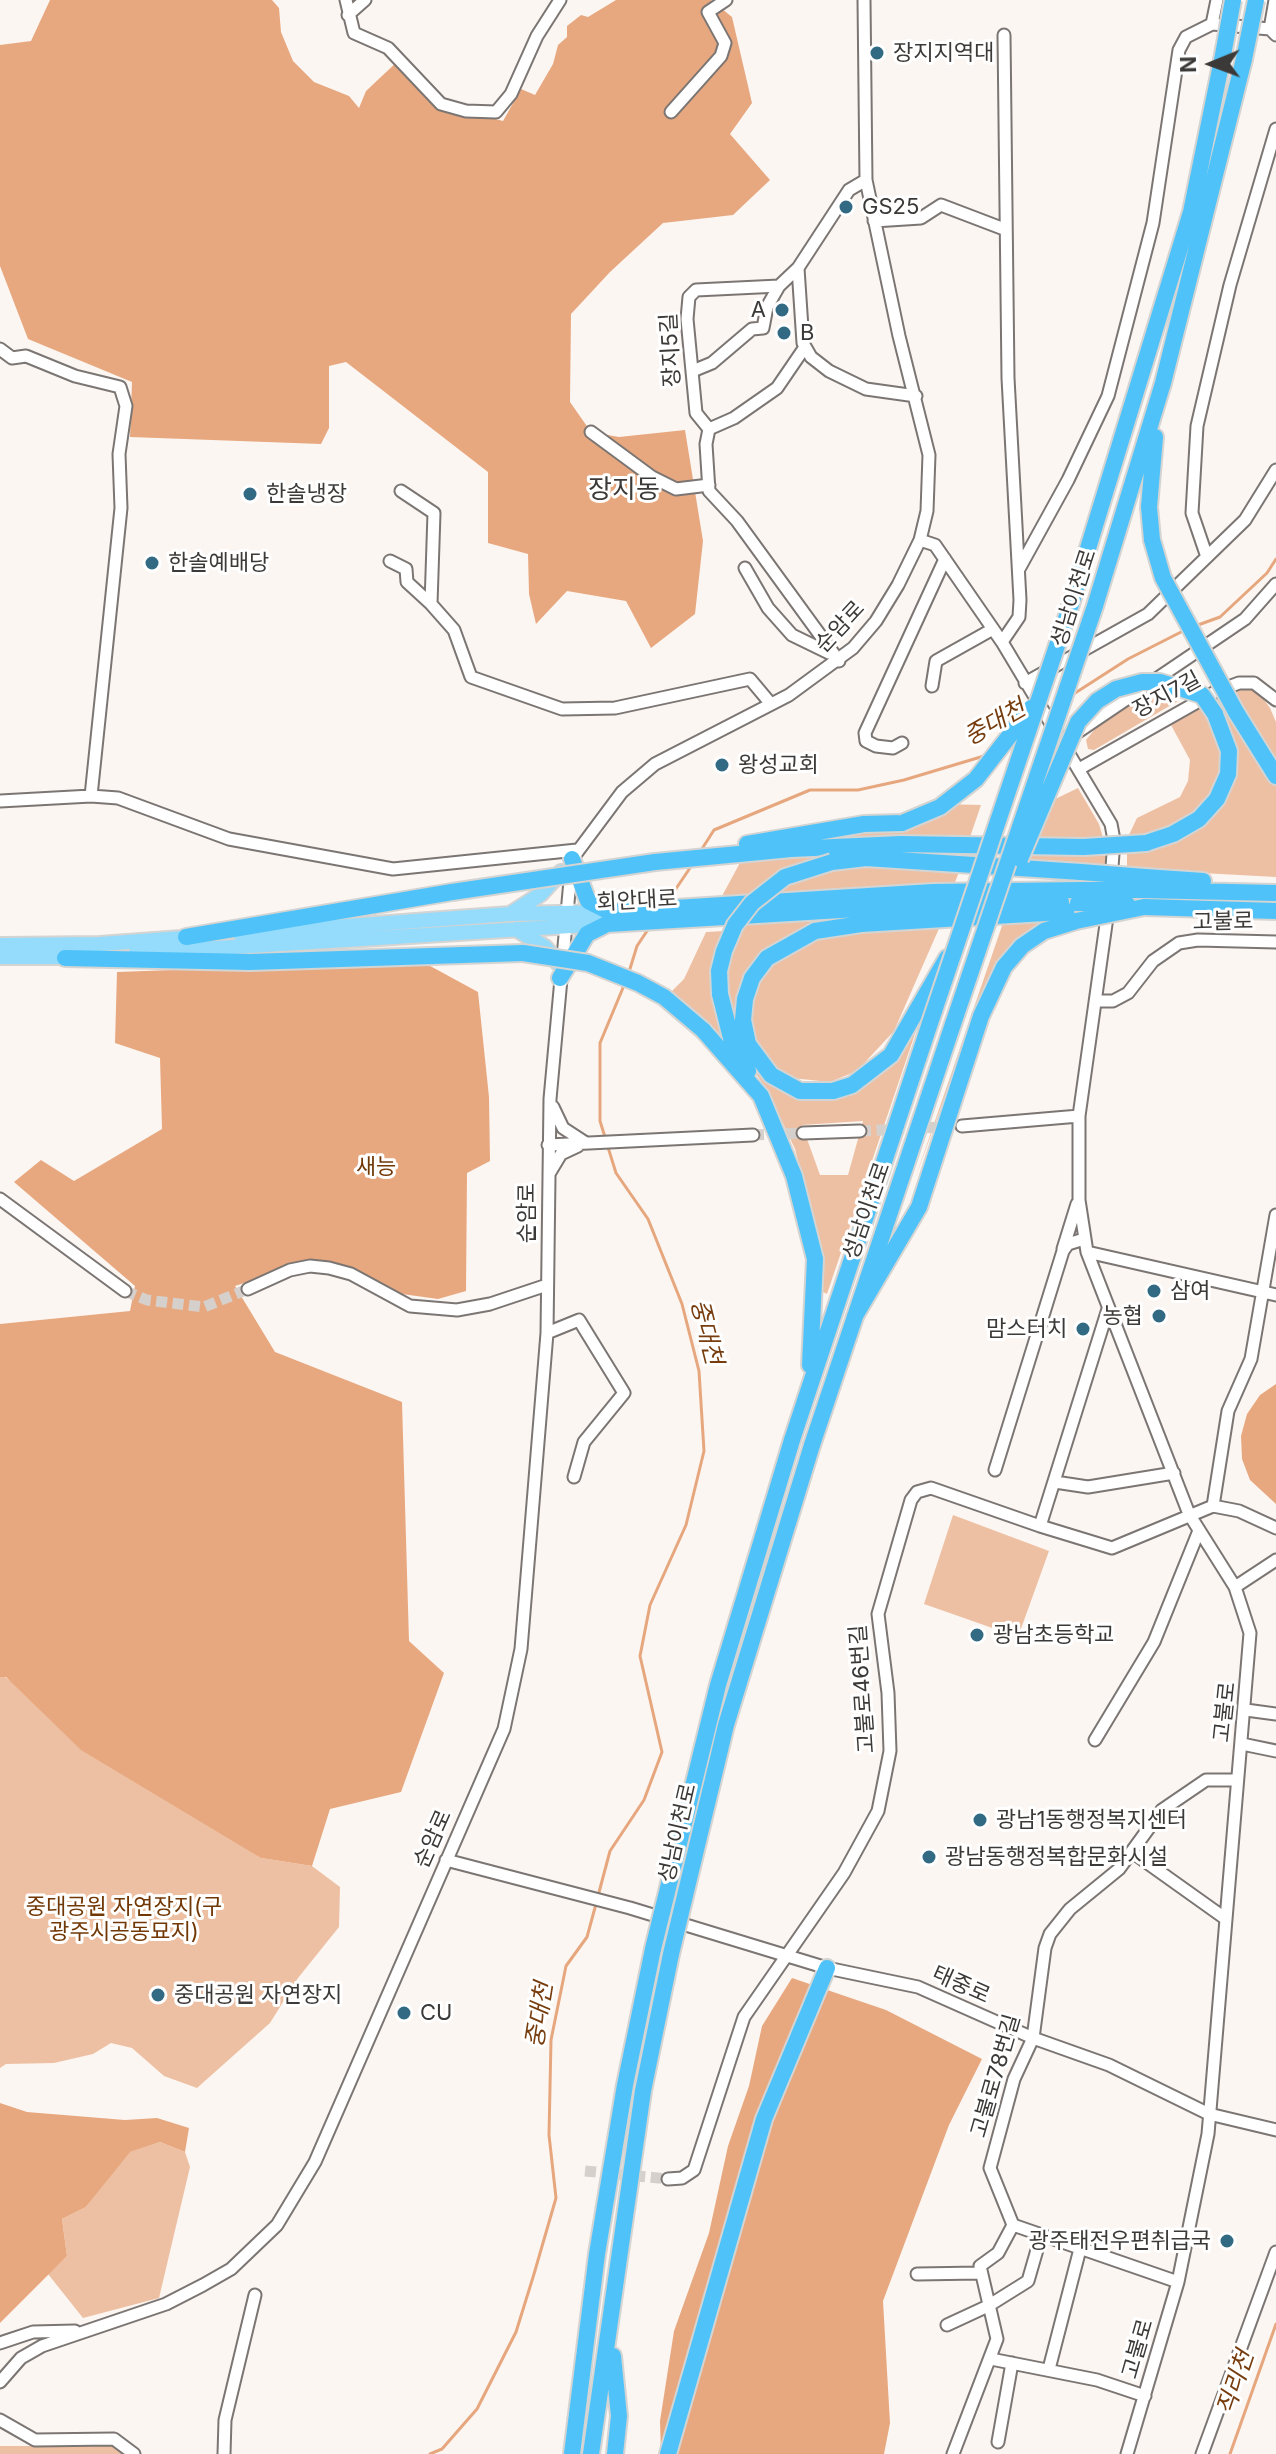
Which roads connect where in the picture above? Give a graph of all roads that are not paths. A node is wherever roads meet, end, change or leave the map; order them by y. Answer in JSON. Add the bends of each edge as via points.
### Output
{"nodes":[{"id":1,"x":346,"y":0,"type":"edge"},
{"id":2,"x":365,"y":0,"type":"edge"},
{"id":3,"x":560,"y":0,"type":"edge"},
{"id":4,"x":726,"y":0,"type":"edge"},
{"id":5,"x":864,"y":0,"type":"edge"},
{"id":6,"x":1217,"y":0,"type":"edge"},
{"id":7,"x":1233,"y":0,"type":"edge"},
{"id":8,"x":1256,"y":0,"type":"edge"},
{"id":9,"x":1275,"y":0,"type":"edge"},
{"id":10,"x":348,"y":15,"type":"junction"},
{"id":11,"x":1212,"y":24,"type":"junction"},
{"id":12,"x":1273,"y":32,"type":"edge"},
{"id":13,"x":1004,"y":35,"type":"dead end"},
{"id":14,"x":671,"y":112,"type":"dead end"},
{"id":15,"x":1276,"y":129,"type":"edge"},
{"id":16,"x":866,"y":180,"type":"junction"},
{"id":17,"x":874,"y":221,"type":"junction"},
{"id":18,"x":1004,"y":229,"type":"junction"},
{"id":19,"x":798,"y":268,"type":"junction"},
{"id":20,"x":779,"y":286,"type":"junction"},
{"id":21,"x":805,"y":347,"type":"junction"},
{"id":22,"x":0,"y":349,"type":"edge"},
{"id":23,"x":695,"y":370,"type":"junction"},
{"id":24,"x":1163,"y":383,"type":"junction"},
{"id":25,"x":916,"y":396,"type":"junction"},
{"id":26,"x":709,"y":429,"type":"junction"},
{"id":27,"x":591,"y":432,"type":"dead end"},
{"id":28,"x":1276,"y":470,"type":"edge"},
{"id":29,"x":709,"y":485,"type":"junction"},
{"id":30,"x":401,"y":491,"type":"dead end"},
{"id":31,"x":920,"y":540,"type":"junction"},
{"id":32,"x":1207,"y":557,"type":"junction"},
{"id":33,"x":945,"y":559,"type":"junction"},
{"id":34,"x":390,"y":561,"type":"dead end"},
{"id":35,"x":745,"y":568,"type":"dead end"},
{"id":36,"x":1019,"y":569,"type":"junction"},
{"id":37,"x":1276,"y":585,"type":"edge"},
{"id":38,"x":431,"y":604,"type":"junction"},
{"id":39,"x":993,"y":629,"type":"junction"},
{"id":40,"x":1002,"y":642,"type":"junction"},
{"id":41,"x":839,"y":661,"type":"junction"},
{"id":42,"x":1025,"y":683,"type":"junction"},
{"id":43,"x":932,"y":686,"type":"dead end"},
{"id":44,"x":1039,"y":697,"type":"junction"},
{"id":45,"x":1276,"y":700,"type":"edge"},
{"id":46,"x":771,"y":704,"type":"junction"},
{"id":47,"x":1059,"y":740,"type":"junction"},
{"id":48,"x":902,"y":743,"type":"dead end"},
{"id":49,"x":1079,"y":769,"type":"junction"},
{"id":50,"x":1276,"y":776,"type":"edge"},
{"id":51,"x":91,"y":796,"type":"junction"},
{"id":52,"x":0,"y":801,"type":"edge"},
{"id":53,"x":790,"y":842,"type":"junction"},
{"id":54,"x":574,"y":855,"type":"junction"},
{"id":55,"x":1276,"y":886,"type":"edge"},
{"id":56,"x":1144,"y":891,"type":"junction"},
{"id":57,"x":1276,"y":893,"type":"edge"},
{"id":58,"x":1079,"y":899,"type":"junction"},
{"id":59,"x":1276,"y":911,"type":"edge"},
{"id":60,"x":510,"y":914,"type":"junction"},
{"id":61,"x":608,"y":918,"type":"junction"},
{"id":62,"x":564,"y":921,"type":"junction"},
{"id":63,"x":516,"y":929,"type":"junction"},
{"id":64,"x":186,"y":937,"type":"junction"},
{"id":65,"x":1276,"y":942,"type":"edge"},
{"id":66,"x":0,"y":945,"type":"edge"},
{"id":67,"x":0,"y":957,"type":"edge"},
{"id":68,"x":65,"y":958,"type":"junction"},
{"id":69,"x":973,"y":967,"type":"junction"},
{"id":70,"x":560,"y":971,"type":"junction"},
{"id":71,"x":1097,"y":1001,"type":"junction"},
{"id":72,"x":922,"y":1020,"type":"junction"},
{"id":73,"x":761,"y":1096,"type":"junction"},
{"id":74,"x":550,"y":1099,"type":"junction"},
{"id":75,"x":1079,"y":1116,"type":"junction"},
{"id":76,"x":962,"y":1126,"type":"tunnel mouth"},
{"id":77,"x":860,"y":1131,"type":"tunnel mouth"},
{"id":78,"x":803,"y":1133,"type":"tunnel mouth"},
{"id":79,"x":753,"y":1135,"type":"tunnel mouth"},
{"id":80,"x":586,"y":1143,"type":"junction"},
{"id":81,"x":548,"y":1145,"type":"junction"},
{"id":82,"x":546,"y":1181,"type":"junction"},
{"id":83,"x":0,"y":1199,"type":"edge"},
{"id":84,"x":1079,"y":1200,"type":"junction"},
{"id":85,"x":1276,"y":1215,"type":"edge"},
{"id":86,"x":1084,"y":1239,"type":"junction"},
{"id":87,"x":1063,"y":1251,"type":"junction"},
{"id":88,"x":1087,"y":1252,"type":"junction"},
{"id":89,"x":547,"y":1285,"type":"junction"},
{"id":90,"x":248,"y":1289,"type":"tunnel mouth"},
{"id":91,"x":125,"y":1291,"type":"tunnel mouth"},
{"id":92,"x":1262,"y":1291,"type":"junction"},
{"id":93,"x":1276,"y":1295,"type":"edge"},
{"id":94,"x":1108,"y":1308,"type":"junction"},
{"id":95,"x":855,"y":1316,"type":"junction"},
{"id":96,"x":547,"y":1333,"type":"junction"},
{"id":97,"x":808,"y":1395,"type":"junction"},
{"id":98,"x":995,"y":1470,"type":"dead end"},
{"id":99,"x":1174,"y":1473,"type":"junction"},
{"id":100,"x":574,"y":1477,"type":"dead end"},
{"id":101,"x":1055,"y":1482,"type":"junction"},
{"id":102,"x":1213,"y":1506,"type":"junction"},
{"id":103,"x":1189,"y":1514,"type":"junction"},
{"id":104,"x":1040,"y":1526,"type":"junction"},
{"id":105,"x":1276,"y":1528,"type":"edge"},
{"id":106,"x":1198,"y":1533,"type":"junction"},
{"id":107,"x":1276,"y":1560,"type":"edge"},
{"id":108,"x":1235,"y":1587,"type":"junction"},
{"id":109,"x":1246,"y":1710,"type":"junction"},
{"id":110,"x":1276,"y":1714,"type":"edge"},
{"id":111,"x":1095,"y":1740,"type":"dead end"},
{"id":112,"x":1242,"y":1744,"type":"junction"},
{"id":113,"x":1276,"y":1751,"type":"edge"},
{"id":114,"x":1237,"y":1780,"type":"junction"},
{"id":115,"x":1132,"y":1852,"type":"junction"},
{"id":116,"x":446,"y":1860,"type":"junction"},
{"id":117,"x":1226,"y":1919,"type":"junction"},
{"id":118,"x":786,"y":1954,"type":"junction"},
{"id":119,"x":827,"y":1968,"type":"junction"},
{"id":120,"x":1033,"y":2038,"type":"junction"},
{"id":121,"x":1209,"y":2114,"type":"junction"},
{"id":122,"x":1276,"y":2130,"type":"edge"},
{"id":123,"x":668,"y":2179,"type":"tunnel mouth"},
{"id":124,"x":1013,"y":2225,"type":"junction"},
{"id":125,"x":1041,"y":2236,"type":"junction"},
{"id":126,"x":1080,"y":2249,"type":"junction"},
{"id":127,"x":1276,"y":2252,"type":"edge"},
{"id":128,"x":618,"y":2265,"type":"junction"},
{"id":129,"x":979,"y":2273,"type":"junction"},
{"id":130,"x":917,"y":2274,"type":"dead end"},
{"id":131,"x":1178,"y":2282,"type":"junction"},
{"id":132,"x":255,"y":2295,"type":"dead end"},
{"id":133,"x":988,"y":2306,"type":"junction"},
{"id":134,"x":947,"y":2325,"type":"dead end"},
{"id":135,"x":87,"y":2331,"type":"junction"},
{"id":136,"x":0,"y":2342,"type":"edge"},
{"id":137,"x":991,"y":2359,"type":"junction"},
{"id":138,"x":1012,"y":2363,"type":"junction"},
{"id":139,"x":1049,"y":2369,"type":"junction"},
{"id":140,"x":0,"y":2382,"type":"edge"},
{"id":141,"x":1145,"y":2396,"type":"junction"},
{"id":142,"x":0,"y":2420,"type":"edge"},
{"id":143,"x":998,"y":2442,"type":"dead end"},
{"id":144,"x":134,"y":2454,"type":"edge"},
{"id":145,"x":224,"y":2454,"type":"edge"},
{"id":146,"x":572,"y":2454,"type":"edge"},
{"id":147,"x":591,"y":2454,"type":"edge"},
{"id":148,"x":615,"y":2454,"type":"edge"},
{"id":149,"x":668,"y":2454,"type":"edge"},
{"id":150,"x":953,"y":2454,"type":"edge"},
{"id":151,"x":1127,"y":2454,"type":"edge"},
{"id":152,"x":1202,"y":2454,"type":"edge"}],
"edges":[{"from":1,"to":10,"type":"street"},
{"from":2,"to":10,"type":"street"},
{"from":3,"to":10,"type":"street","via":[[511,94],[496,112],[441,104],[388,48],[354,33]]},
{"from":4,"to":14,"type":"street","via":[[708,12],[725,43],[721,56]]},
{"from":5,"to":16,"type":"street","name":"순암로"},
{"from":6,"to":11,"type":"street"},
{"from":7,"to":44,"type":"highway","name":"성남이천로","bridge":true,"via":[[1191,212]]},
{"from":8,"to":24,"type":"highway","name":"성남이천로","bridge":true},
{"from":9,"to":12,"type":"street"},
{"from":11,"to":12,"type":"street"},
{"from":11,"to":36,"type":"street","via":[[1186,37],[1179,50],[1153,223],[1108,396]]},
{"from":13,"to":18,"type":"street"},
{"from":15,"to":32,"type":"street","via":[[1230,285],[1197,426],[1192,513]]},
{"from":16,"to":17,"type":"street","name":"순암로"},
{"from":16,"to":19,"type":"street","via":[[849,190]]},
{"from":17,"to":18,"type":"street","via":[[921,218],[941,205]]},
{"from":17,"to":25,"type":"street","name":"순암로"},
{"from":18,"to":36,"type":"street"},
{"from":19,"to":20,"type":"street"},
{"from":19,"to":21,"type":"street"},
{"from":20,"to":23,"type":"street","via":[[763,328],[752,329],[712,363]]},
{"from":20,"to":23,"type":"street","name":"장지5길","via":[[696,290],[689,297],[687,319]]},
{"from":21,"to":25,"type":"street","via":[[829,371],[866,389]]},
{"from":21,"to":26,"type":"street","via":[[777,388]]},
{"from":22,"to":51,"type":"street","via":[[12,358],[26,356],[120,387],[126,406],[119,454],[121,508]]},
{"from":23,"to":26,"type":"street","name":"장지5길","via":[[691,387],[696,413]]},
{"from":24,"to":50,"type":"highway","bridge":true,"via":[[1149,507],[1152,540],[1163,578],[1214,677]]},
{"from":24,"to":69,"type":"highway","name":"성남이천로","bridge":true,"via":[[1095,606]]},
{"from":25,"to":31,"type":"street","name":"순암로","via":[[931,473]]},
{"from":26,"to":29,"type":"street","name":"장지5길"},
{"from":27,"to":29,"type":"street","via":[[676,489]]},
{"from":28,"to":32,"type":"street","via":[[1245,520]]},
{"from":29,"to":41,"type":"street"},
{"from":30,"to":38,"type":"street","via":[[434,513]]},
{"from":31,"to":33,"type":"street","via":[[935,545]]},
{"from":31,"to":41,"type":"street","name":"순암로","via":[[881,613]]},
{"from":32,"to":42,"type":"street","via":[[1148,614]]},
{"from":33,"to":39,"type":"street"},
{"from":33,"to":48,"type":"street","via":[[865,733],[866,741],[876,746]]},
{"from":34,"to":38,"type":"street","via":[[406,569],[407,582]]},
{"from":35,"to":41,"type":"street","via":[[768,608],[792,635]]},
{"from":36,"to":40,"type":"street","via":[[1019,617]]},
{"from":37,"to":47,"type":"street","via":[[1245,619]]},
{"from":38,"to":46,"type":"street","via":[[454,630],[471,677],[562,709],[615,708],[750,679]]},
{"from":39,"to":40,"type":"street"},
{"from":39,"to":43,"type":"street","via":[[936,661]]},
{"from":40,"to":42,"type":"street"},
{"from":41,"to":46,"type":"street","name":"순암로"},
{"from":42,"to":47,"type":"street","bridge":true},
{"from":44,"to":53,"type":"highway","bridge":true,"via":[[976,779],[940,807],[902,823]]},
{"from":44,"to":72,"type":"highway","name":"성남이천로","bridge":true,"via":[[965,925]]},
{"from":45,"to":49,"type":"street","name":"장지7길","via":[[1254,683],[1239,683]]},
{"from":46,"to":54,"type":"street","name":"순암로","via":[[655,764],[622,792]]},
{"from":47,"to":49,"type":"street"},
{"from":49,"to":71,"type":"street","name":"고불로","via":[[1111,824],[1114,858]]},
{"from":51,"to":52,"type":"street"},
{"from":51,"to":54,"type":"street","via":[[118,798],[229,839],[393,869]]},
{"from":53,"to":64,"type":"highway","bridge":true},
{"from":53,"to":69,"type":"highway","bridge":true,"via":[[901,844],[1084,847],[1146,843],[1173,834],[1199,819],[1217,799],[1228,774],[1229,751],[1202,695],[1142,682],[1116,689],[1078,722]]},
{"from":54,"to":60,"type":"main road","via":[[541,894]]},
{"from":54,"to":61,"type":"highway","via":[[588,901]]},
{"from":54,"to":62,"type":"street","name":"순암로"},
{"from":55,"to":56,"type":"highway"},
{"from":56,"to":57,"type":"highway"},
{"from":56,"to":58,"type":"highway","bridge":true},
{"from":56,"to":58,"type":"highway","bridge":true},
{"from":56,"to":59,"type":"highway"},
{"from":58,"to":61,"type":"highway","via":[[933,892]]},
{"from":58,"to":72,"type":"highway","via":[[815,931],[767,958],[752,978],[743,1020],[748,1044],[771,1075],[784,1085],[813,1092],[852,1085],[872,1073]]},
{"from":58,"to":73,"type":"highway","bridge":true,"via":[[866,858],[785,877],[752,903],[735,925],[719,971],[731,1038]]},
{"from":58,"to":95,"type":"highway","via":[[1004,967],[981,1016],[919,1207]]},
{"from":60,"to":62,"type":"main road","name":"회안대로"},
{"from":60,"to":64,"type":"main road","name":"회안대로"},
{"from":61,"to":62,"type":"main road","name":"회안대로"},
{"from":61,"to":70,"type":"highway","via":[[587,934]]},
{"from":62,"to":63,"type":"main road","name":"회안대로"},
{"from":62,"to":70,"type":"street","name":"순암로"},
{"from":63,"to":68,"type":"main road","name":"회안대로"},
{"from":63,"to":70,"type":"main road","via":[[545,947]]},
{"from":64,"to":66,"type":"main road","name":"회안대로"},
{"from":65,"to":71,"type":"street","name":"고불로","via":[[1179,943],[1153,961],[1128,993]]},
{"from":67,"to":68,"type":"main road","name":"회안대로"},
{"from":68,"to":73,"type":"highway","bridge":true,"via":[[235,962],[523,953],[588,963],[664,997],[703,1030]]},
{"from":69,"to":95,"type":"highway","name":"성남이천로","bridge":true},
{"from":70,"to":74,"type":"street","name":"순암로"},
{"from":71,"to":75,"type":"street","name":"고불로"},
{"from":72,"to":97,"type":"highway","name":"성남이천로"},
{"from":73,"to":97,"type":"highway","via":[[794,1176],[815,1259]]},
{"from":74,"to":80,"type":"street","via":[[563,1128]]},
{"from":74,"to":81,"type":"street","name":"순암로"},
{"from":75,"to":76,"type":"street"},
{"from":75,"to":84,"type":"street","name":"고불로"},
{"from":77,"to":78,"type":"street"},
{"from":79,"to":80,"type":"street"},
{"from":80,"to":81,"type":"street"},
{"from":80,"to":82,"type":"street","via":[[561,1154]]},
{"from":81,"to":82,"type":"street","name":"순암로"},
{"from":82,"to":89,"type":"street","name":"순암로"},
{"from":83,"to":91,"type":"street"},
{"from":84,"to":86,"type":"street","name":"고불로"},
{"from":84,"to":87,"type":"street"},
{"from":85,"to":92,"type":"street"},
{"from":86,"to":87,"type":"street"},
{"from":86,"to":88,"type":"street","name":"고불로"},
{"from":87,"to":98,"type":"street"},
{"from":88,"to":92,"type":"street"},
{"from":88,"to":94,"type":"street","name":"고불로"},
{"from":89,"to":90,"type":"street","via":[[457,1310],[410,1306],[351,1274],[320,1267],[290,1270]]},
{"from":89,"to":96,"type":"street","name":"순암로"},
{"from":92,"to":93,"type":"street"},
{"from":92,"to":102,"type":"street","via":[[1251,1359],[1228,1411]]},
{"from":94,"to":99,"type":"street","name":"고불로"},
{"from":94,"to":101,"type":"street"},
{"from":95,"to":128,"type":"highway","name":"성남이천로","bridge":true,"via":[[726,1725],[643,2091]]},
{"from":96,"to":100,"type":"street","via":[[579,1320],[624,1393],[584,1442]]},
{"from":96,"to":116,"type":"street","name":"순암로","via":[[521,1649],[512,1700]]},
{"from":97,"to":146,"type":"highway","name":"성남이천로","bridge":true,"via":[[718,1685],[653,1949],[597,2254]]},
{"from":99,"to":101,"type":"street","via":[[1088,1487]]},
{"from":99,"to":103,"type":"street","name":"고불로"},
{"from":101,"to":104,"type":"street"},
{"from":102,"to":103,"type":"street"},
{"from":102,"to":105,"type":"street"},
{"from":103,"to":104,"type":"street","via":[[1177,1524],[1112,1548]]},
{"from":103,"to":106,"type":"street","name":"고불로"},
{"from":104,"to":118,"type":"street","name":"고불로46번길","via":[[931,1488],[911,1500],[878,1614],[889,1710],[883,1795],[857,1852]]},
{"from":106,"to":108,"type":"street","name":"고불로"},
{"from":106,"to":111,"type":"street","via":[[1154,1642]]},
{"from":107,"to":108,"type":"street"},
{"from":108,"to":109,"type":"street","name":"고불로","via":[[1250,1633]]},
{"from":109,"to":110,"type":"street"},
{"from":109,"to":112,"type":"street","name":"고불로"},
{"from":112,"to":113,"type":"street"},
{"from":112,"to":114,"type":"street","name":"고불로"},
{"from":114,"to":115,"type":"street","name":"고불로78번길","via":[[1206,1780],[1186,1790],[1162,1810]]},
{"from":114,"to":117,"type":"street","name":"고불로"},
{"from":115,"to":117,"type":"street"},
{"from":115,"to":120,"type":"street","name":"고불로78번길","via":[[1050,1934]]},
{"from":116,"to":118,"type":"street","name":"태중로"},
{"from":116,"to":135,"type":"street","name":"순암로","via":[[315,2162],[277,2225],[231,2269],[203,2285],[166,2304]]},
{"from":117,"to":121,"type":"street","name":"고불로"},
{"from":118,"to":119,"type":"street","name":"태중로"},
{"from":118,"to":123,"type":"street","name":"고불로46번길","via":[[744,2017],[694,2170]]},
{"from":119,"to":120,"type":"street","name":"태중로","via":[[918,1987]]},
{"from":119,"to":149,"type":"highway","via":[[764,2119]]},
{"from":120,"to":121,"type":"street","name":"태중로","via":[[1109,2065]]},
{"from":120,"to":124,"type":"street","name":"고불로78번길","via":[[1014,2079],[990,2168]]},
{"from":121,"to":122,"type":"street","name":"태중로"},
{"from":121,"to":131,"type":"street","name":"고불로"},
{"from":124,"to":125,"type":"street"},
{"from":124,"to":129,"type":"street"},
{"from":125,"to":126,"type":"street"},
{"from":125,"to":133,"type":"street","via":[[1028,2281]]},
{"from":126,"to":131,"type":"street"},
{"from":126,"to":139,"type":"street"},
{"from":127,"to":152,"type":"street"},
{"from":128,"to":147,"type":"highway","name":"성남이천로"},
{"from":128,"to":148,"type":"highway","via":[[612,2374],[619,2416]]},
{"from":129,"to":130,"type":"street"},
{"from":129,"to":133,"type":"street"},
{"from":131,"to":141,"type":"street","name":"고불로"},
{"from":132,"to":145,"type":"street","via":[[225,2420]]},
{"from":133,"to":134,"type":"street"},
{"from":133,"to":137,"type":"street","via":[[997,2339]]},
{"from":135,"to":136,"type":"street","via":[[33,2332]]},
{"from":135,"to":140,"type":"street","name":"순암로","via":[[21,2358]]},
{"from":137,"to":138,"type":"street"},
{"from":137,"to":150,"type":"street"},
{"from":138,"to":139,"type":"street"},
{"from":138,"to":143,"type":"street"},
{"from":139,"to":141,"type":"street"},
{"from":141,"to":151,"type":"street","name":"고불로"},
{"from":142,"to":144,"type":"street","via":[[35,2440],[114,2439]]}]}
